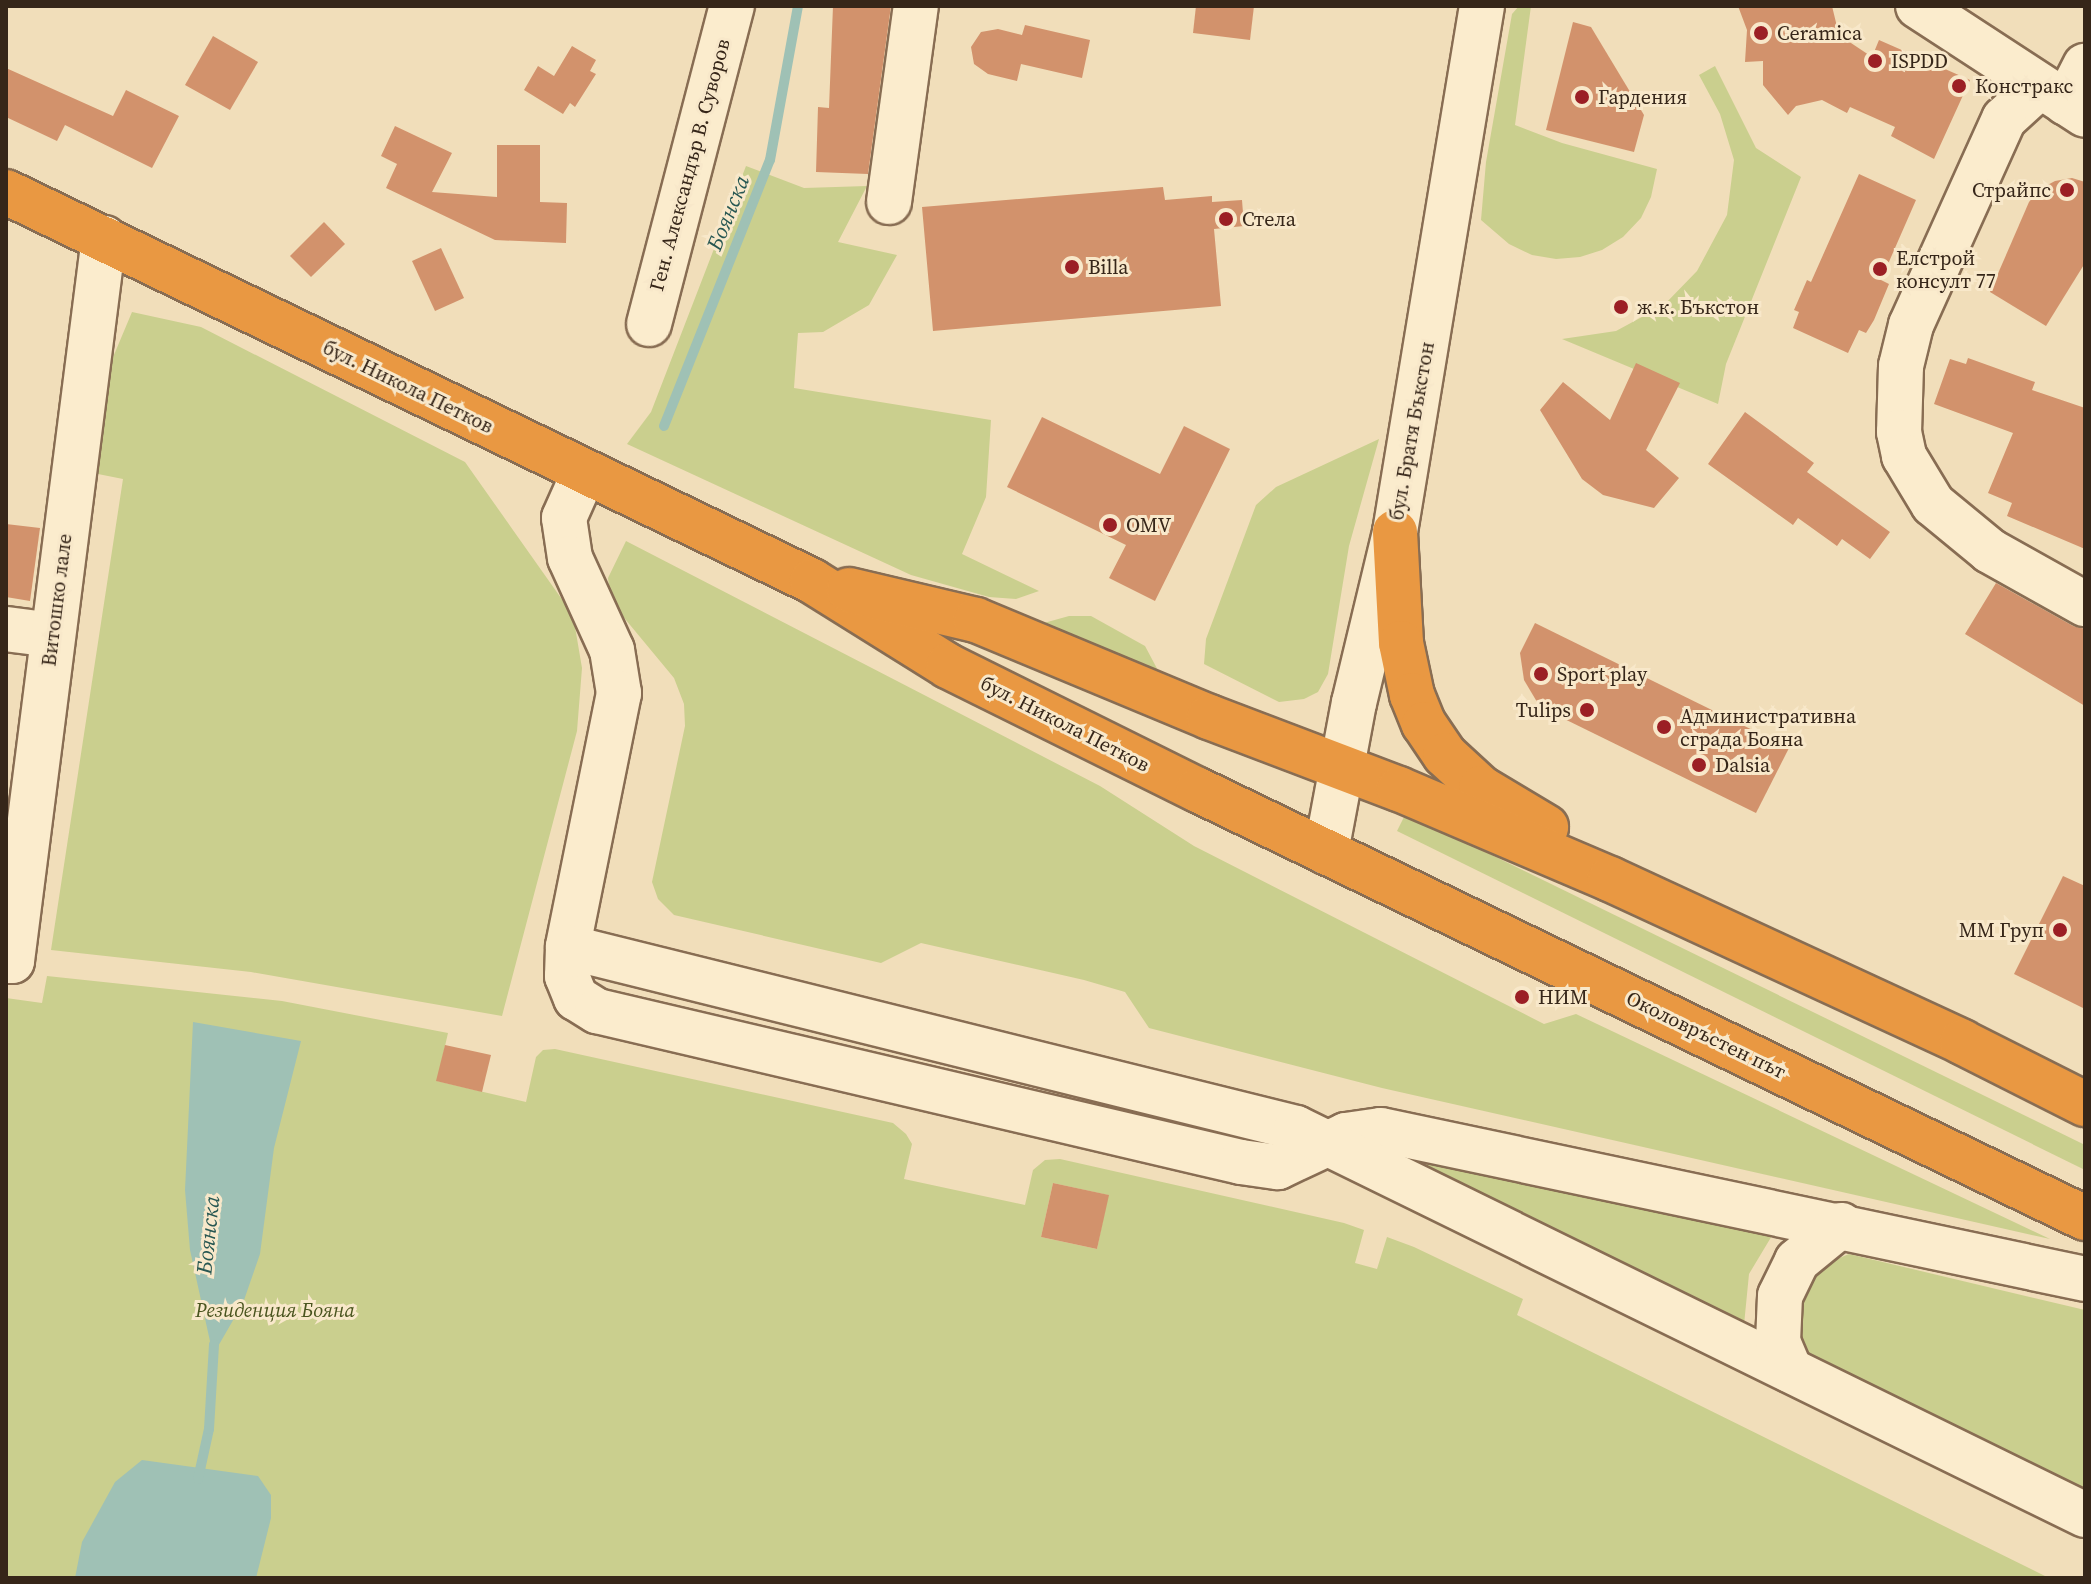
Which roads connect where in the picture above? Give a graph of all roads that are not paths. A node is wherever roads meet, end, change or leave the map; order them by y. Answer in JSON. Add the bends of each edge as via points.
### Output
{"nodes":[{"id":1,"x":732,"y":6,"type":"edge"},
{"id":2,"x":916,"y":6,"type":"edge"},
{"id":3,"x":1482,"y":6,"type":"edge"},
{"id":4,"x":1918,"y":6,"type":"edge"},
{"id":5,"x":2069,"y":93,"type":"edge"},
{"id":6,"x":6,"y":192,"type":"edge"},
{"id":7,"x":889,"y":202,"type":"dead end"},
{"id":8,"x":104,"y":238,"type":"junction"},
{"id":9,"x":649,"y":324,"type":"dead end"},
{"id":10,"x":584,"y":473,"type":"junction"},
{"id":11,"x":1395,"y":532,"type":"junction"},
{"id":12,"x":812,"y":581,"type":"junction"},
{"id":13,"x":2085,"y":604,"type":"edge"},
{"id":14,"x":6,"y":629,"type":"edge"},
{"id":15,"x":53,"y":635,"type":"junction"},
{"id":16,"x":1341,"y":765,"type":"junction"},
{"id":17,"x":1326,"y":852,"type":"junction"},
{"id":18,"x":1610,"y":879,"type":"junction"},
{"id":19,"x":568,"y":947,"type":"junction"},
{"id":20,"x":9,"y":961,"type":"edge"},
{"id":21,"x":847,"y":1016,"type":"junction"},
{"id":22,"x":835,"y":1067,"type":"junction"},
{"id":23,"x":2085,"y":1104,"type":"edge"},
{"id":24,"x":1330,"y":1142,"type":"junction"},
{"id":25,"x":2085,"y":1218,"type":"edge"},
{"id":26,"x":1841,"y":1225,"type":"junction"},
{"id":27,"x":2085,"y":1279,"type":"edge"},
{"id":28,"x":1790,"y":1370,"type":"junction"},
{"id":29,"x":2085,"y":1515,"type":"edge"}],
"edges":[{"from":1,"to":9,"type":"street","name":"Ген. Александър В. Суворов"},
{"from":2,"to":7,"type":"street"},
{"from":3,"to":11,"type":"street","name":"бул. Братя Бъкстон"},
{"from":4,"to":5,"type":"street"},
{"from":5,"to":13,"type":"street","via":[[2004,119],[1911,325],[1901,366],[1899,432],[1904,456],[1933,504],[1990,551]]},
{"from":6,"to":8,"type":"highway","name":"бул. Никола Петков"},
{"from":8,"to":10,"type":"highway","name":"бул. Никола Петков"},
{"from":8,"to":15,"type":"street","name":"Витошко лале"},
{"from":10,"to":12,"type":"highway","name":"бул. Никола Петков"},
{"from":10,"to":19,"type":"street","via":[[564,518],[570,558],[612,650],[619,693]]},
{"from":11,"to":16,"type":"street","name":"бул. Братя Бъкстон"},
{"from":11,"to":18,"type":"highway","via":[[1401,643],[1424,724],[1445,755],[1481,788],[1560,836]]},
{"from":12,"to":16,"type":"highway","name":"бул. Никола Петков","via":[[976,620],[1209,717]]},
{"from":12,"to":17,"type":"highway","name":"бул. Никола Петков","via":[[948,666]]},
{"from":14,"to":15,"type":"street"},
{"from":15,"to":20,"type":"street","name":"Витошко лале"},
{"from":16,"to":17,"type":"street","name":"бул. Братя Бъкстон"},
{"from":16,"to":18,"type":"highway"},
{"from":17,"to":25,"type":"highway","name":"Околовръстен път"},
{"from":18,"to":23,"type":"highway"},
{"from":19,"to":21,"type":"street"},
{"from":19,"to":22,"type":"street","via":[[567,976],[576,998],[597,1011]]},
{"from":21,"to":22,"type":"street","via":[[863,1036],[863,1050],[850,1065]]},
{"from":21,"to":24,"type":"street","via":[[1249,1114]]},
{"from":22,"to":24,"type":"street","via":[[1241,1162],[1278,1167]]},
{"from":24,"to":26,"type":"street","via":[[1362,1130],[1381,1130]]},
{"from":24,"to":28,"type":"street"},
{"from":26,"to":27,"type":"street"},
{"from":26,"to":28,"type":"street","via":[[1797,1261],[1780,1296],[1778,1342]]},
{"from":28,"to":29,"type":"street"}]}
